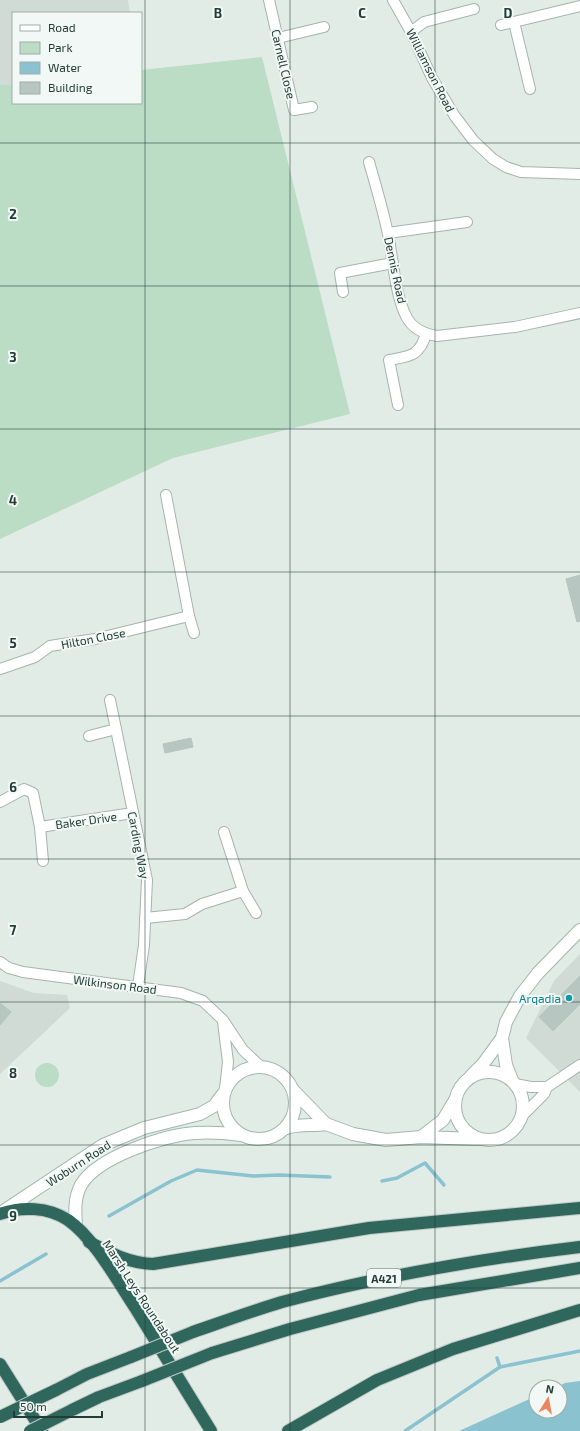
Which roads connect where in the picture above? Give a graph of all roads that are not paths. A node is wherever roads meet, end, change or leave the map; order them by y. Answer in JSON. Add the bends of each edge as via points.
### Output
{"nodes":[{"id":1,"x":269,"y":0,"type":"edge"},
{"id":2,"x":393,"y":0,"type":"edge"},
{"id":3,"x":580,"y":6,"type":"edge"},
{"id":4,"x":474,"y":9,"type":"dead end"},
{"id":5,"x":514,"y":22,"type":"junction"},
{"id":6,"x":500,"y":25,"type":"dead end"},
{"id":7,"x":324,"y":27,"type":"dead end"},
{"id":8,"x":411,"y":32,"type":"junction"},
{"id":9,"x":278,"y":38,"type":"junction"},
{"id":10,"x":530,"y":89,"type":"dead end"},
{"id":11,"x":312,"y":107,"type":"dead end"},
{"id":12,"x":369,"y":162,"type":"dead end"},
{"id":13,"x":580,"y":174,"type":"edge"},
{"id":14,"x":467,"y":222,"type":"dead end"},
{"id":15,"x":388,"y":233,"type":"junction"},
{"id":16,"x":393,"y":263,"type":"junction"},
{"id":17,"x":343,"y":292,"type":"dead end"},
{"id":18,"x":580,"y":313,"type":"edge"},
{"id":19,"x":426,"y":334,"type":"junction"},
{"id":20,"x":398,"y":405,"type":"dead end"},
{"id":21,"x":166,"y":495,"type":"dead end"},
{"id":22,"x":189,"y":616,"type":"junction"},
{"id":23,"x":194,"y":633,"type":"dead end"},
{"id":24,"x":0,"y":669,"type":"edge"},
{"id":25,"x":110,"y":700,"type":"dead end"},
{"id":26,"x":116,"y":729,"type":"junction"},
{"id":27,"x":89,"y":736,"type":"dead end"},
{"id":28,"x":0,"y":802,"type":"edge"},
{"id":29,"x":133,"y":813,"type":"junction"},
{"id":30,"x":40,"y":827,"type":"junction"},
{"id":31,"x":224,"y":832,"type":"dead end"},
{"id":32,"x":43,"y":861,"type":"dead end"},
{"id":33,"x":242,"y":891,"type":"junction"},
{"id":34,"x":256,"y":913,"type":"dead end"},
{"id":35,"x":145,"y":918,"type":"junction"},
{"id":36,"x":580,"y":930,"type":"edge"},
{"id":37,"x":0,"y":962,"type":"edge"},
{"id":38,"x":138,"y":986,"type":"junction"},
{"id":39,"x":223,"y":1020,"type":"junction"},
{"id":40,"x":502,"y":1038,"type":"junction"},
{"id":41,"x":260,"y":1066,"type":"junction"},
{"id":42,"x":580,"y":1066,"type":"edge"},
{"id":43,"x":469,"y":1078,"type":"junction"},
{"id":44,"x":513,"y":1082,"type":"junction"},
{"id":45,"x":547,"y":1087,"type":"junction"},
{"id":46,"x":294,"y":1091,"type":"junction"},
{"id":47,"x":224,"y":1092,"type":"junction"},
{"id":48,"x":455,"y":1100,"type":"junction"},
{"id":49,"x":522,"y":1116,"type":"junction"},
{"id":50,"x":326,"y":1124,"type":"junction"},
{"id":51,"x":286,"y":1128,"type":"junction"},
{"id":52,"x":241,"y":1135,"type":"junction"},
{"id":53,"x":421,"y":1137,"type":"junction"},
{"id":54,"x":480,"y":1139,"type":"junction"},
{"id":55,"x":580,"y":1208,"type":"edge"},
{"id":56,"x":1,"y":1213,"type":"edge"},
{"id":57,"x":76,"y":1226,"type":"junction"},
{"id":58,"x":90,"y":1242,"type":"junction"},
{"id":59,"x":580,"y":1247,"type":"edge"},
{"id":60,"x":580,"y":1268,"type":"edge"},
{"id":61,"x":580,"y":1310,"type":"edge"},
{"id":62,"x":0,"y":1364,"type":"edge"},
{"id":63,"x":0,"y":1417,"type":"edge"},
{"id":64,"x":30,"y":1431,"type":"edge"},
{"id":65,"x":42,"y":1431,"type":"edge"},
{"id":66,"x":211,"y":1431,"type":"edge"},
{"id":67,"x":288,"y":1431,"type":"edge"}],
"edges":[{"from":1,"to":9,"type":"street","name":"Carnell Close"},
{"from":2,"to":8,"type":"street","name":"Williamson Road"},
{"from":3,"to":5,"type":"street"},
{"from":4,"to":8,"type":"street","via":[[424,22]]},
{"from":5,"to":6,"type":"street"},
{"from":5,"to":10,"type":"street"},
{"from":7,"to":9,"type":"street"},
{"from":8,"to":13,"type":"street","name":"Williamson Road","via":[[432,78],[454,115],[473,140],[493,158],[506,167],[521,172]]},
{"from":9,"to":11,"type":"street","name":"Carnell Close","via":[[294,110]]},
{"from":12,"to":15,"type":"street","name":"Dennis Road"},
{"from":14,"to":15,"type":"street"},
{"from":15,"to":16,"type":"street","name":"Dennis Road"},
{"from":16,"to":17,"type":"street","via":[[340,273]]},
{"from":16,"to":19,"type":"street","name":"Dennis Road","via":[[408,319]]},
{"from":18,"to":19,"type":"street","via":[[507,328],[437,336]]},
{"from":19,"to":20,"type":"street","via":[[423,346],[418,352],[389,360]]},
{"from":21,"to":22,"type":"street"},
{"from":22,"to":23,"type":"street"},
{"from":22,"to":24,"type":"street","name":"Hilton Close","via":[[95,639],[50,646],[35,657]]},
{"from":25,"to":26,"type":"street","name":"Carding Way"},
{"from":26,"to":27,"type":"street"},
{"from":26,"to":29,"type":"street","name":"Carding Way"},
{"from":28,"to":30,"type":"street","name":"Baker Drive","via":[[24,789],[33,793]]},
{"from":29,"to":30,"type":"street","name":"Baker Drive"},
{"from":29,"to":35,"type":"street","name":"Carding Way","via":[[147,880]]},
{"from":30,"to":32,"type":"street","name":"Baker Drive"},
{"from":31,"to":33,"type":"street"},
{"from":33,"to":34,"type":"street"},
{"from":33,"to":35,"type":"street","via":[[207,902],[185,914]]},
{"from":35,"to":38,"type":"street","name":"Carding Way"},
{"from":36,"to":40,"type":"main road","via":[[538,973],[520,996],[506,1022]]},
{"from":37,"to":38,"type":"street","name":"Wilkinson Road","via":[[23,972]]},
{"from":38,"to":39,"type":"street","name":"Wilkinson Road","via":[[181,992],[203,1001]]},
{"from":39,"to":41,"type":"street","name":"Wilkinson Road","via":[[243,1050]]},
{"from":39,"to":47,"type":"street","via":[[228,1062]]},
{"from":40,"to":43,"type":"main road"},
{"from":40,"to":44,"type":"main road","via":[[506,1065]]},
{"from":41,"to":46,"type":"main road","via":[[281,1073]]},
{"from":41,"to":47,"type":"main road","via":[[238,1072]]},
{"from":42,"to":45,"type":"street"},
{"from":43,"to":44,"type":"main road","via":[[479,1073],[491,1072],[502,1074]]},
{"from":43,"to":48,"type":"main road","via":[[460,1088]]},
{"from":44,"to":45,"type":"street","via":[[531,1087]]},
{"from":44,"to":49,"type":"main road","via":[[522,1099]]},
{"from":45,"to":49,"type":"street","via":[[544,1094]]},
{"from":46,"to":50,"type":"main road"},
{"from":46,"to":51,"type":"main road","via":[[295,1110]]},
{"from":47,"to":52,"type":"main road","via":[[222,1106],[225,1117]]},
{"from":47,"to":56,"type":"main road","name":"Woburn Road","via":[[214,1106],[200,1114],[144,1128],[103,1145]]},
{"from":48,"to":53,"type":"main road","via":[[443,1120]]},
{"from":48,"to":54,"type":"main road","via":[[458,1120],[467,1132]]},
{"from":49,"to":54,"type":"main road","via":[[510,1133],[496,1139]]},
{"from":50,"to":51,"type":"main road","via":[[302,1124]]},
{"from":50,"to":53,"type":"main road","via":[[369,1138],[386,1140]]},
{"from":51,"to":52,"type":"main road","via":[[265,1139]]},
{"from":52,"to":57,"type":"main road","name":"Woburn Road","via":[[196,1133],[166,1138],[134,1149],[104,1164],[90,1173],[81,1185],[76,1201]]},
{"from":53,"to":54,"type":"main road"},
{"from":55,"to":58,"type":"highway","via":[[369,1228],[154,1264],[124,1259]]},
{"from":56,"to":57,"type":"highway","name":"Marsh Leys Roundabout","via":[[38,1210],[59,1215]]},
{"from":57,"to":58,"type":"highway","name":"Marsh Leys Roundabout"},
{"from":58,"to":66,"type":"highway","name":"Marsh Leys Roundabout","via":[[110,1268]]},
{"from":59,"to":63,"type":"highway","number":"A421","bridge":true,"via":[[510,1256],[377,1279],[281,1303],[193,1332],[88,1374]]},
{"from":60,"to":64,"type":"highway","number":"A421","bridge":true,"via":[[419,1295],[290,1329],[212,1353],[99,1397]]},
{"from":61,"to":67,"type":"highway","via":[[453,1350],[384,1377]]},
{"from":62,"to":65,"type":"highway"}]}
